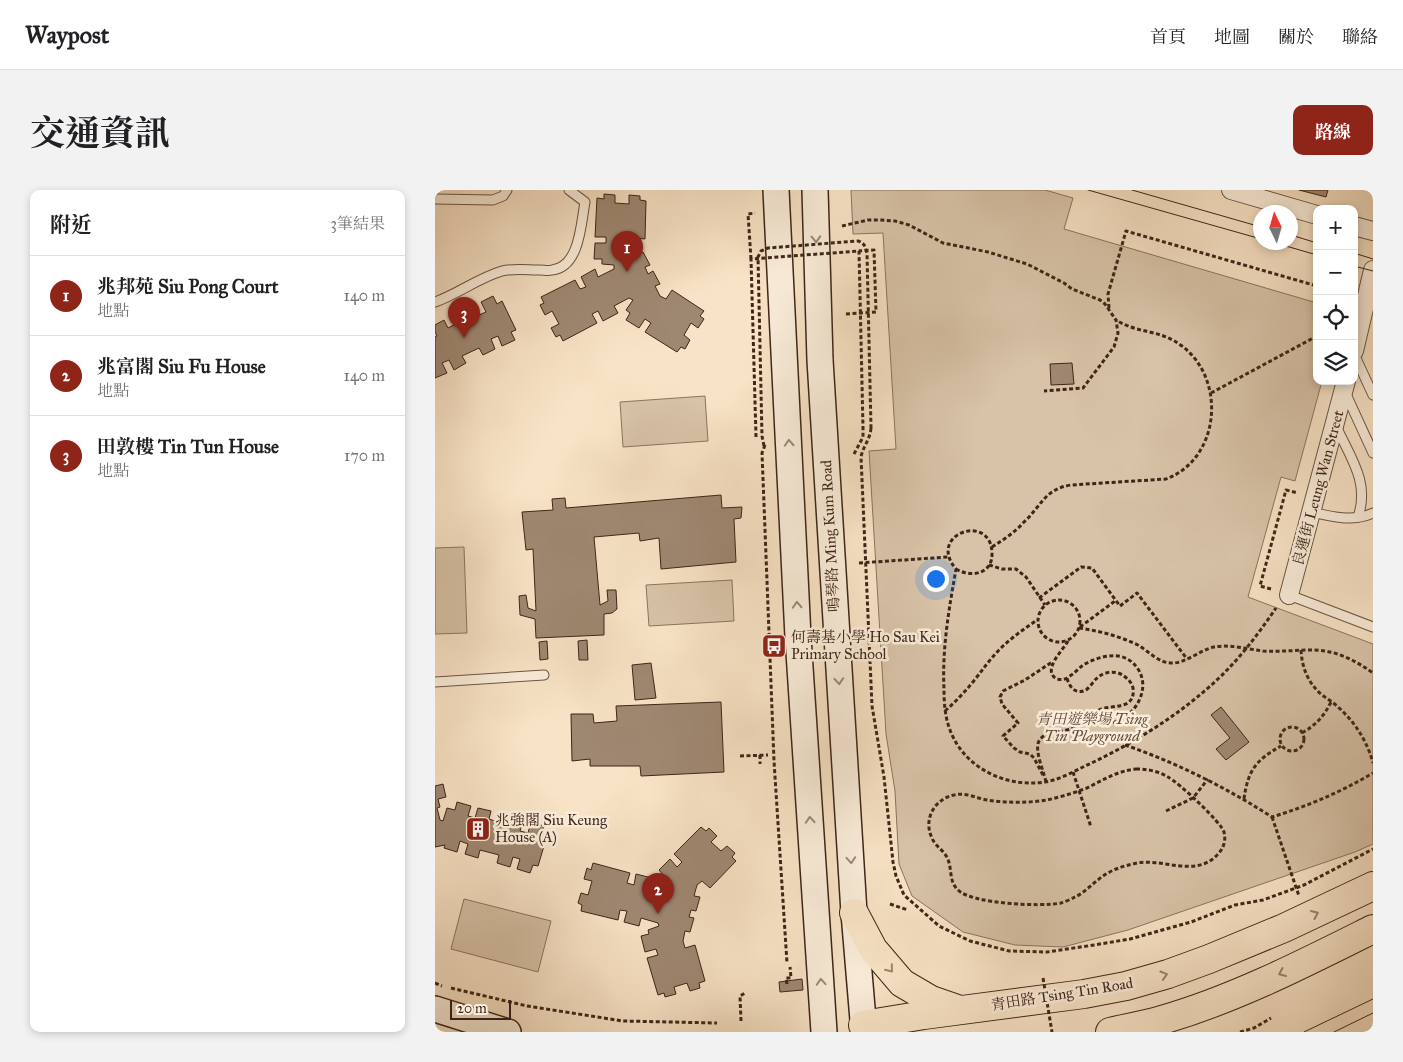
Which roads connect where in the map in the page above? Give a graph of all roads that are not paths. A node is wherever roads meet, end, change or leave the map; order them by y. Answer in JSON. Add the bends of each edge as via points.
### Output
{"nodes":[{"id":1,"x":507,"y":190,"type":"edge"},
{"id":2,"x":569,"y":190,"type":"edge"},
{"id":3,"x":776,"y":190,"type":"edge"},
{"id":4,"x":815,"y":190,"type":"edge"},
{"id":5,"x":1231,"y":190,"type":"edge"},
{"id":6,"x":435,"y":199,"type":"edge"},
{"id":7,"x":1313,"y":214,"type":"edge"},
{"id":8,"x":1358,"y":227,"type":"edge"},
{"id":9,"x":1373,"y":231,"type":"edge"},
{"id":10,"x":1373,"y":270,"type":"edge"},
{"id":11,"x":435,"y":302,"type":"edge"},
{"id":12,"x":1357,"y":340,"type":"edge"},
{"id":13,"x":1358,"y":362,"type":"edge"},
{"id":14,"x":1345,"y":386,"type":"edge"},
{"id":15,"x":1373,"y":395,"type":"edge"},
{"id":16,"x":1335,"y":423,"type":"junction"},
{"id":17,"x":1373,"y":453,"type":"edge"},
{"id":18,"x":1312,"y":512,"type":"junction"},
{"id":19,"x":1373,"y":513,"type":"edge"},
{"id":20,"x":1358,"y":517,"type":"junction"},
{"id":21,"x":1289,"y":595,"type":"joint"},
{"id":22,"x":1373,"y":626,"type":"edge"},
{"id":23,"x":544,"y":675,"type":"dead end"},
{"id":24,"x":435,"y":682,"type":"edge"},
{"id":25,"x":1373,"y":886,"type":"edge"},
{"id":26,"x":854,"y":913,"type":"junction"},
{"id":27,"x":1373,"y":929,"type":"edge"},
{"id":28,"x":435,"y":1009,"type":"edge"},
{"id":29,"x":961,"y":1010,"type":"junction"},
{"id":30,"x":864,"y":1028,"type":"edge"},
{"id":31,"x":820,"y":1031,"type":"edge"},
{"id":32,"x":508,"y":1032,"type":"edge"},
{"id":33,"x":1110,"y":1032,"type":"edge"}],
"edges":[{"from":1,"to":6,"type":"lane","via":[[503,196],[493,200]]},
{"from":2,"to":11,"type":"lane","via":[[585,202],[576,248],[567,263],[552,270],[499,272]]},
{"from":31,"to":3,"type":"main road","one_way":true},
{"from":4,"to":26,"type":"main road","name":"鳴琴路 Ming Kum Road","one_way":true,"via":[[820,370]]},
{"from":5,"to":7,"type":"street"},
{"from":8,"to":9,"type":"street"},
{"from":10,"to":12,"type":"street"},
{"from":13,"to":15,"type":"lane"},
{"from":14,"to":16,"type":"street","name":"良運街 Leung Wan Street"},
{"from":14,"to":17,"type":"lane"},
{"from":16,"to":18,"type":"street","name":"良運街 Leung Wan Street"},
{"from":16,"to":20,"type":"lane","via":[[1361,485],[1363,496]]},
{"from":18,"to":20,"type":"lane","via":[[1332,517]]},
{"from":18,"to":21,"type":"street","name":"良運街 Leung Wan Street"},
{"from":19,"to":20,"type":"lane"},
{"from":21,"to":22,"type":"lane"},
{"from":23,"to":24,"type":"lane"},
{"from":29,"to":25,"type":"main road","name":"青田路 Tsing Tin Road","one_way":true,"via":[[1084,994],[1168,974],[1284,928]]},
{"from":26,"to":29,"type":"main road","one_way":true,"via":[[873,949],[901,983],[931,1000]]},
{"from":26,"to":30,"type":"main road","name":"鳴琴路 Ming Kum Road"},
{"from":27,"to":33,"type":"main road","one_way":true,"via":[[1302,964],[1203,1006]]},
{"from":28,"to":32,"type":"main road"},
{"from":29,"to":30,"type":"main road","name":"青田路 Tsing Tin Road"},
{"from":30,"to":31,"type":"main road","name":"青田路 Tsing Tin Road"}]}
